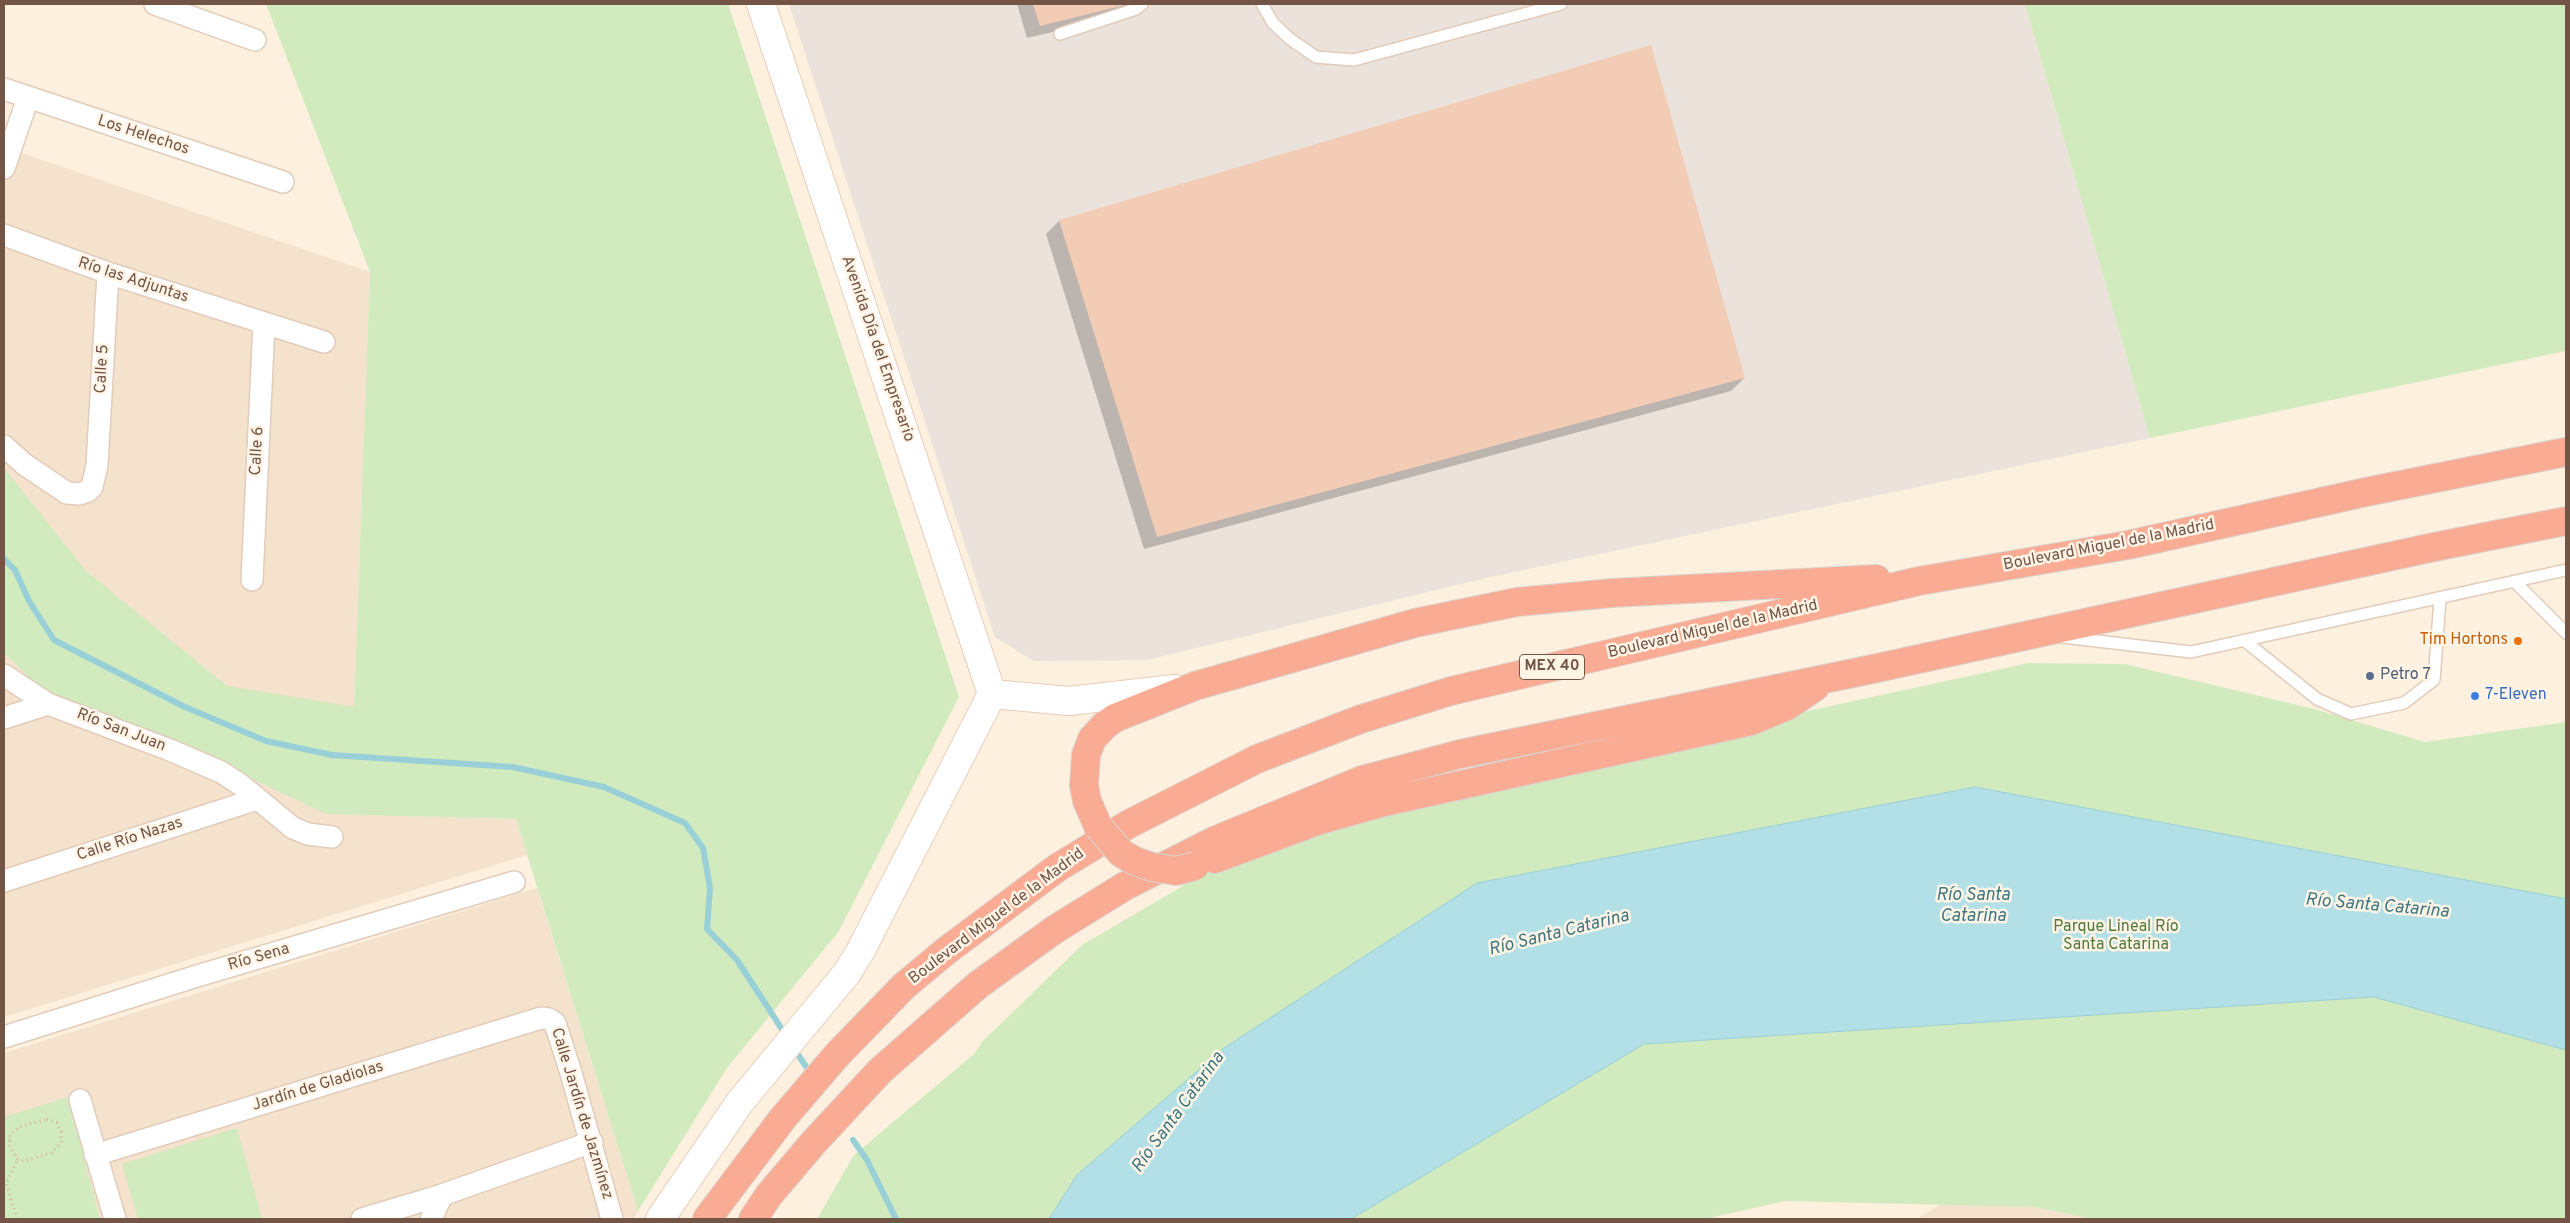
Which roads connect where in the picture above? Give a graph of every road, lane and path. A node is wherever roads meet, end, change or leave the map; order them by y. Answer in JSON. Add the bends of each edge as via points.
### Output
{"nodes":[{"id":1,"x":155,"y":4,"type":"edge"},
{"id":2,"x":761,"y":4,"type":"edge"},
{"id":3,"x":1142,"y":4,"type":"edge"},
{"id":4,"x":1262,"y":4,"type":"edge"},
{"id":5,"x":1561,"y":4,"type":"edge"},
{"id":6,"x":1060,"y":34,"type":"dead end"},
{"id":7,"x":255,"y":40,"type":"dead end"},
{"id":8,"x":4,"y":90,"type":"edge"},
{"id":9,"x":28,"y":98,"type":"junction"},
{"id":10,"x":4,"y":168,"type":"edge"},
{"id":11,"x":283,"y":182,"type":"dead end"},
{"id":12,"x":4,"y":235,"type":"edge"},
{"id":13,"x":108,"y":274,"type":"junction"},
{"id":14,"x":264,"y":323,"type":"junction"},
{"id":15,"x":324,"y":342,"type":"dead end"},
{"id":16,"x":4,"y":446,"type":"edge"},
{"id":17,"x":2566,"y":452,"type":"edge"},
{"id":18,"x":2566,"y":521,"type":"edge"},
{"id":19,"x":2566,"y":570,"type":"edge"},
{"id":20,"x":252,"y":580,"type":"dead end"},
{"id":21,"x":1920,"y":581,"type":"junction"},
{"id":22,"x":2515,"y":582,"type":"junction"},
{"id":23,"x":2440,"y":599,"type":"junction"},
{"id":24,"x":2566,"y":633,"type":"edge"},
{"id":25,"x":2037,"y":634,"type":"junction"},
{"id":26,"x":2245,"y":641,"type":"junction"},
{"id":27,"x":4,"y":675,"type":"edge"},
{"id":28,"x":1822,"y":680,"type":"junction"},
{"id":29,"x":1194,"y":686,"type":"junction"},
{"id":30,"x":992,"y":694,"type":"junction"},
{"id":31,"x":48,"y":704,"type":"junction"},
{"id":32,"x":4,"y":718,"type":"edge"},
{"id":33,"x":249,"y":792,"type":"junction"},
{"id":34,"x":332,"y":837,"type":"dead end"},
{"id":35,"x":4,"y":881,"type":"edge"},
{"id":36,"x":514,"y":882,"type":"dead end"},
{"id":37,"x":541,"y":1018,"type":"joint"},
{"id":38,"x":4,"y":1037,"type":"edge"},
{"id":39,"x":80,"y":1100,"type":"dead end"},
{"id":40,"x":4,"y":1140,"type":"edge"},
{"id":41,"x":10,"y":1140,"type":"junction"},
{"id":42,"x":592,"y":1142,"type":"junction"},
{"id":43,"x":96,"y":1155,"type":"junction"},
{"id":44,"x":18,"y":1160,"type":"junction"},
{"id":45,"x":442,"y":1195,"type":"junction"},
{"id":46,"x":16,"y":1219,"type":"edge"},
{"id":47,"x":115,"y":1219,"type":"edge"},
{"id":48,"x":362,"y":1219,"type":"edge"},
{"id":49,"x":431,"y":1219,"type":"edge"},
{"id":50,"x":612,"y":1219,"type":"edge"},
{"id":51,"x":660,"y":1219,"type":"edge"},
{"id":52,"x":707,"y":1219,"type":"edge"},
{"id":53,"x":753,"y":1219,"type":"edge"}],
"edges":[{"from":1,"to":7,"type":"street"},
{"from":2,"to":30,"type":"street","name":"Avenida Día del Empresario"},
{"from":3,"to":6,"type":"lane","via":[[1136,9]]},
{"from":4,"to":5,"type":"lane","via":[[1273,23],[1316,57],[1354,60]]},
{"from":8,"to":9,"type":"street","name":"Los Helechos"},
{"from":9,"to":10,"type":"street"},
{"from":9,"to":11,"type":"street","name":"Los Helechos"},
{"from":12,"to":13,"type":"street","name":"Río las Adjuntas"},
{"from":13,"to":14,"type":"street","name":"Río las Adjuntas"},
{"from":13,"to":16,"type":"street","name":"Calle 5","via":[[96,478],[88,491],[66,493]]},
{"from":14,"to":15,"type":"street","name":"Río las Adjuntas"},
{"from":14,"to":20,"type":"street","name":"Calle 6"},
{"from":17,"to":21,"type":"highway","name":"Boulevard Miguel de la Madrid","number":"MEX 40","via":[[2128,544]]},
{"from":18,"to":25,"type":"highway"},
{"from":19,"to":22,"type":"lane"},
{"from":21,"to":29,"type":"highway","via":[[1858,579],[1517,602],[1424,621]]},
{"from":21,"to":52,"type":"highway","name":"Boulevard Miguel de la Madrid","number":"MEX 40","via":[[1451,691],[1361,719],[1257,759],[1129,824],[1057,868],[946,950],[904,986],[783,1118]]},
{"from":22,"to":23,"type":"lane"},
{"from":22,"to":24,"type":"lane"},
{"from":23,"to":26,"type":"lane"},
{"from":23,"to":26,"type":"lane","via":[[2434,680],[2404,703],[2351,714],[2317,699]]},
{"from":25,"to":26,"type":"lane","via":[[2191,652]]},
{"from":25,"to":28,"type":"highway"},
{"from":27,"to":31,"type":"street","name":"Río San Juan"},
{"from":28,"to":29,"type":"highway","bridge":true,"via":[[1787,706],[1751,721],[1384,802],[1320,820],[1195,866],[1176,870],[1152,867],[1121,853],[1094,820],[1084,788],[1085,762],[1091,742],[1104,725]]},
{"from":28,"to":53,"type":"highway","via":[[1460,754],[1362,780],[1216,840],[1125,886],[1054,930],[978,985],[880,1071],[814,1142]]},
{"from":29,"to":30,"type":"street","via":[[1070,701]]},
{"from":30,"to":51,"type":"street","via":[[848,973],[740,1102]]},
{"from":31,"to":32,"type":"street"},
{"from":31,"to":33,"type":"street","name":"Río San Juan","via":[[221,772]]},
{"from":33,"to":34,"type":"street","name":"Río San Juan","via":[[293,828]]},
{"from":33,"to":35,"type":"street","name":"Calle Río Nazas"},
{"from":36,"to":38,"type":"street","name":"Río Sena"},
{"from":37,"to":42,"type":"street","name":"Calle Jardín de Jazmínez","via":[[555,1023]]},
{"from":37,"to":43,"type":"street","name":"Jardín de Gladiolas"},
{"from":39,"to":43,"type":"street"},
{"from":40,"to":41,"type":"path"},
{"from":41,"to":44,"type":"path"},
{"from":41,"to":44,"type":"path","via":[[10,1135],[19,1127],[47,1119],[57,1123],[61,1132],[61,1143],[51,1153]]},
{"from":42,"to":45,"type":"street"},
{"from":42,"to":50,"type":"street","name":"Calle Jardín de Jazmínez"},
{"from":43,"to":47,"type":"street"},
{"from":44,"to":46,"type":"path","via":[[6,1183]]},
{"from":45,"to":48,"type":"street"},
{"from":45,"to":49,"type":"street"}]}
